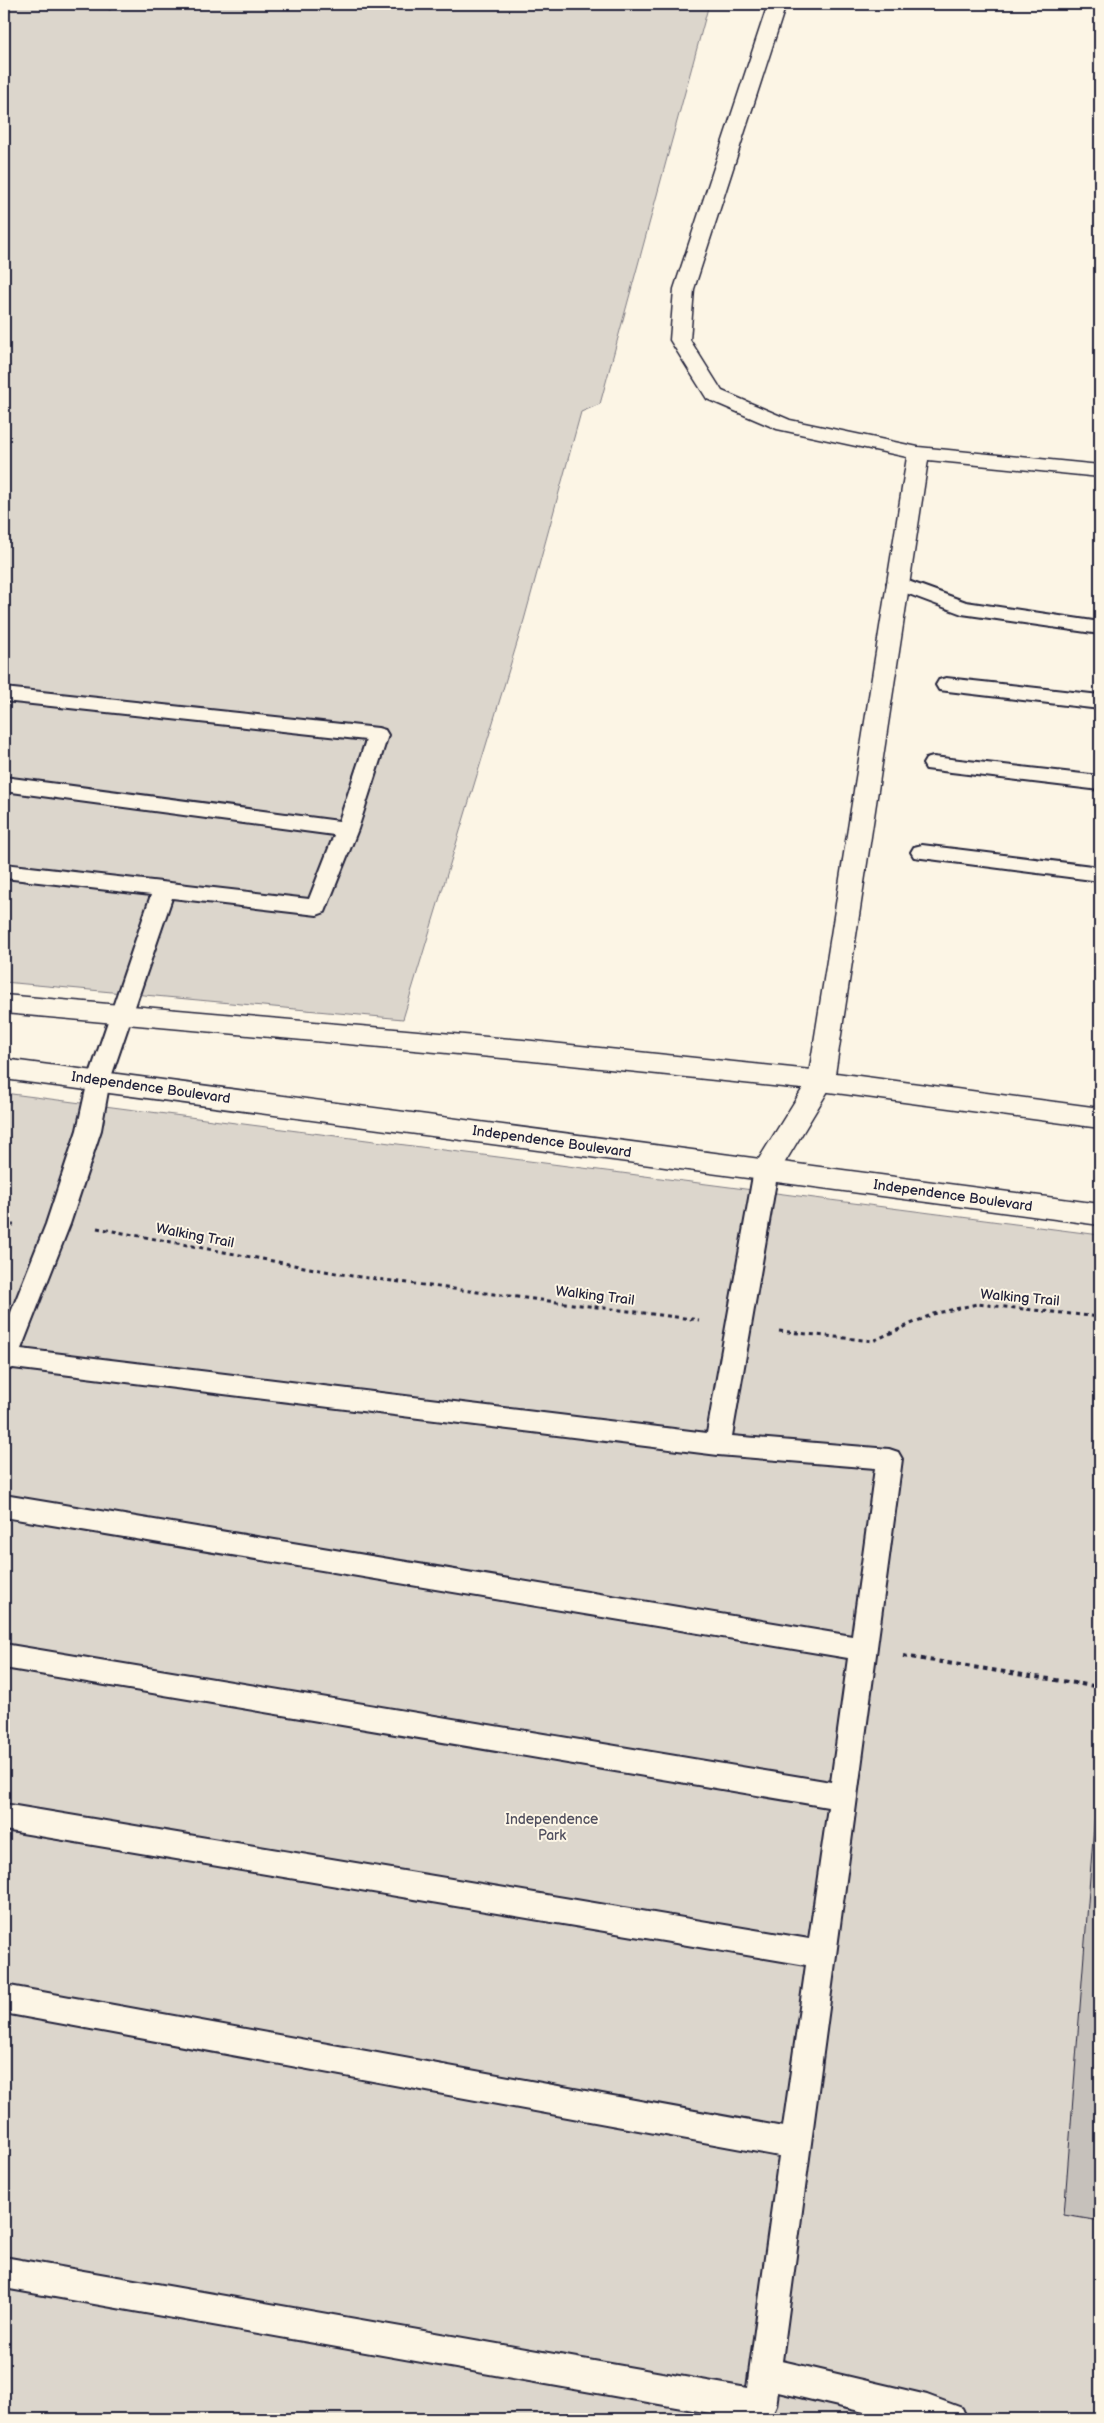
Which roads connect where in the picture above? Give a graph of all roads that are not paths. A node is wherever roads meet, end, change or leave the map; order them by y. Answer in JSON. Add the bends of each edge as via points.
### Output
{"nodes":[{"id":1,"x":777,"y":4,"type":"edge"},
{"id":2,"x":918,"y":453,"type":"junction"},
{"id":3,"x":1100,"y":471,"type":"edge"},
{"id":4,"x":897,"y":583,"type":"junction"},
{"id":5,"x":1100,"y":628,"type":"edge"},
{"id":6,"x":946,"y":685,"type":"dead end"},
{"id":7,"x":4,"y":694,"type":"edge"},
{"id":8,"x":1100,"y":702,"type":"edge"},
{"id":9,"x":933,"y":764,"type":"dead end"},
{"id":10,"x":1100,"y":783,"type":"edge"},
{"id":11,"x":4,"y":784,"type":"edge"},
{"id":12,"x":347,"y":828,"type":"junction"},
{"id":13,"x":922,"y":852,"type":"dead end"},
{"id":14,"x":4,"y":870,"type":"edge"},
{"id":15,"x":1100,"y":874,"type":"edge"},
{"id":16,"x":164,"y":890,"type":"junction"},
{"id":17,"x":4,"y":1004,"type":"edge"},
{"id":18,"x":120,"y":1014,"type":"junction"},
{"id":19,"x":4,"y":1069,"type":"edge"},
{"id":20,"x":99,"y":1080,"type":"junction"},
{"id":21,"x":821,"y":1081,"type":"junction"},
{"id":22,"x":1100,"y":1118,"type":"edge"},
{"id":23,"x":766,"y":1170,"type":"junction"},
{"id":24,"x":1100,"y":1214,"type":"edge"},
{"id":25,"x":5,"y":1359,"type":"edge"},
{"id":26,"x":718,"y":1445,"type":"junction"},
{"id":27,"x":4,"y":1506,"type":"edge"},
{"id":28,"x":863,"y":1649,"type":"junction"},
{"id":29,"x":4,"y":1656,"type":"edge"},
{"id":30,"x":844,"y":1797,"type":"junction"},
{"id":31,"x":4,"y":1817,"type":"edge"},
{"id":32,"x":821,"y":1954,"type":"junction"},
{"id":33,"x":4,"y":1999,"type":"edge"},
{"id":34,"x":795,"y":2144,"type":"junction"},
{"id":35,"x":4,"y":2273,"type":"edge"},
{"id":36,"x":764,"y":2373,"type":"junction"},
{"id":37,"x":951,"y":2419,"type":"edge"}],
"edges":[{"from":1,"to":2,"type":"street","via":[[684,289],[680,340],[714,395],[784,425]]},
{"from":2,"to":3,"type":"street"},
{"from":2,"to":4,"type":"street"},
{"from":4,"to":5,"type":"lane","via":[[962,608]]},
{"from":4,"to":21,"type":"street"},
{"from":6,"to":8,"type":"lane"},
{"from":7,"to":12,"type":"lane","via":[[378,735]]},
{"from":9,"to":10,"type":"lane"},
{"from":11,"to":12,"type":"lane"},
{"from":12,"to":16,"type":"lane","via":[[317,908]]},
{"from":13,"to":15,"type":"lane"},
{"from":14,"to":16,"type":"lane"},
{"from":16,"to":18,"type":"lane"},
{"from":17,"to":18,"type":"street"},
{"from":18,"to":20,"type":"lane"},
{"from":18,"to":21,"type":"street","via":[[523,1050]]},
{"from":19,"to":20,"type":"street","name":"Independence Boulevard"},
{"from":20,"to":23,"type":"street","name":"Independence Boulevard"},
{"from":20,"to":25,"type":"lane","via":[[89,1130],[61,1215]]},
{"from":21,"to":22,"type":"street"},
{"from":21,"to":23,"type":"street"},
{"from":23,"to":24,"type":"street","name":"Independence Boulevard"},
{"from":23,"to":26,"type":"lane"},
{"from":25,"to":26,"type":"lane"},
{"from":26,"to":28,"type":"lane","via":[[889,1459]]},
{"from":27,"to":28,"type":"lane"},
{"from":28,"to":30,"type":"lane"},
{"from":29,"to":30,"type":"lane"},
{"from":30,"to":32,"type":"lane"},
{"from":31,"to":32,"type":"lane"},
{"from":32,"to":34,"type":"lane"},
{"from":33,"to":34,"type":"lane"},
{"from":34,"to":36,"type":"lane"},
{"from":35,"to":36,"type":"lane","via":[[760,2406]]},
{"from":36,"to":37,"type":"lane"}]}
